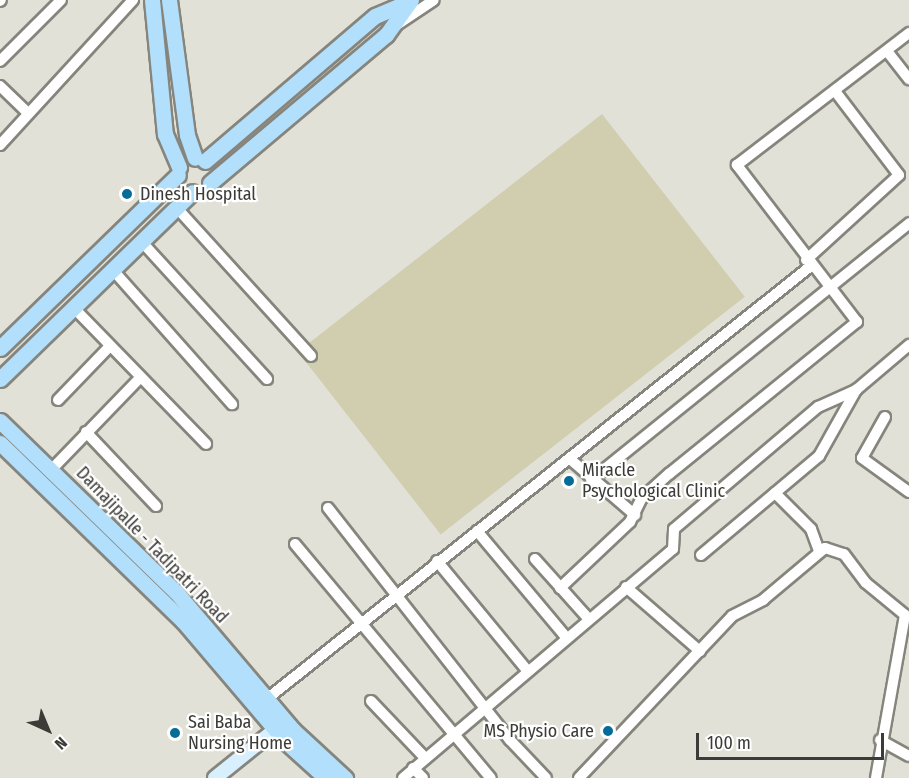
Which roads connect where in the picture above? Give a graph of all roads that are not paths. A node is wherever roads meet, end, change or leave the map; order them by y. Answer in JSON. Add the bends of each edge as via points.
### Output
{"nodes":[{"id":1,"x":61,"y":0,"type":"edge"},
{"id":2,"x":133,"y":0,"type":"edge"},
{"id":3,"x":152,"y":0,"type":"edge"},
{"id":4,"x":169,"y":0,"type":"edge"},
{"id":5,"x":434,"y":0,"type":"edge"},
{"id":6,"x":411,"y":1,"type":"edge"},
{"id":7,"x":386,"y":6,"type":"edge"},
{"id":8,"x":392,"y":29,"type":"junction"},
{"id":9,"x":909,"y":33,"type":"edge"},
{"id":10,"x":887,"y":51,"type":"junction"},
{"id":11,"x":0,"y":61,"type":"edge"},
{"id":12,"x":909,"y":79,"type":"edge"},
{"id":13,"x":0,"y":86,"type":"edge"},
{"id":14,"x":835,"y":92,"type":"junction"},
{"id":15,"x":28,"y":113,"type":"junction"},
{"id":16,"x":0,"y":126,"type":"edge"},
{"id":17,"x":9,"y":135,"type":"junction"},
{"id":18,"x":0,"y":145,"type":"edge"},
{"id":19,"x":200,"y":159,"type":"junction"},
{"id":20,"x":178,"y":171,"type":"junction"},
{"id":21,"x":210,"y":183,"type":"junction"},
{"id":22,"x":192,"y":192,"type":"junction"},
{"id":23,"x":176,"y":207,"type":"junction"},
{"id":24,"x":909,"y":223,"type":"edge"},
{"id":25,"x":141,"y":241,"type":"junction"},
{"id":26,"x":808,"y":263,"type":"junction"},
{"id":27,"x":112,"y":269,"type":"junction"},
{"id":28,"x":830,"y":288,"type":"junction"},
{"id":29,"x":73,"y":307,"type":"junction"},
{"id":30,"x":909,"y":345,"type":"edge"},
{"id":31,"x":110,"y":346,"type":"junction"},
{"id":32,"x":0,"y":348,"type":"edge"},
{"id":33,"x":311,"y":356,"type":"dead end"},
{"id":34,"x":0,"y":379,"type":"edge"},
{"id":35,"x":139,"y":379,"type":"junction"},
{"id":36,"x":267,"y":379,"type":"dead end"},
{"id":37,"x":856,"y":390,"type":"junction"},
{"id":38,"x":58,"y":400,"type":"dead end"},
{"id":39,"x":232,"y":404,"type":"dead end"},
{"id":40,"x":885,"y":417,"type":"dead end"},
{"id":41,"x":0,"y":421,"type":"edge"},
{"id":42,"x":86,"y":432,"type":"junction"},
{"id":43,"x":0,"y":443,"type":"edge"},
{"id":44,"x":206,"y":444,"type":"dead end"},
{"id":45,"x":570,"y":459,"type":"junction"},
{"id":46,"x":51,"y":470,"type":"junction"},
{"id":47,"x":591,"y":480,"type":"junction"},
{"id":48,"x":909,"y":492,"type":"edge"},
{"id":49,"x":775,"y":493,"type":"junction"},
{"id":50,"x":156,"y":506,"type":"dead end"},
{"id":51,"x":328,"y":508,"type":"dead end"},
{"id":52,"x":635,"y":514,"type":"junction"},
{"id":53,"x":477,"y":531,"type":"junction"},
{"id":54,"x":295,"y":544,"type":"dead end"},
{"id":55,"x":819,"y":551,"type":"junction"},
{"id":56,"x":701,"y":555,"type":"dead end"},
{"id":57,"x":535,"y":560,"type":"dead end"},
{"id":58,"x":437,"y":561,"type":"junction"},
{"id":59,"x":560,"y":588,"type":"junction"},
{"id":60,"x":626,"y":588,"type":"junction"},
{"id":61,"x":398,"y":592,"type":"junction"},
{"id":62,"x":907,"y":611,"type":"edge"},
{"id":63,"x":588,"y":618,"type":"junction"},
{"id":64,"x":361,"y":622,"type":"junction"},
{"id":65,"x":906,"y":632,"type":"edge"},
{"id":66,"x":565,"y":636,"type":"junction"},
{"id":67,"x":700,"y":651,"type":"junction"},
{"id":68,"x":526,"y":669,"type":"junction"},
{"id":69,"x":268,"y":698,"type":"junction"},
{"id":70,"x":370,"y":701,"type":"dead end"},
{"id":71,"x":486,"y":704,"type":"junction"},
{"id":72,"x":276,"y":729,"type":"junction"},
{"id":73,"x":454,"y":732,"type":"junction"},
{"id":74,"x":880,"y":740,"type":"junction"},
{"id":75,"x":909,"y":756,"type":"edge"},
{"id":76,"x":425,"y":758,"type":"junction"},
{"id":77,"x":413,"y":768,"type":"junction"},
{"id":78,"x":216,"y":778,"type":"edge"},
{"id":79,"x":326,"y":778,"type":"edge"},
{"id":80,"x":345,"y":778,"type":"edge"},
{"id":81,"x":403,"y":778,"type":"edge"},
{"id":82,"x":423,"y":778,"type":"edge"},
{"id":83,"x":490,"y":778,"type":"edge"},
{"id":84,"x":546,"y":778,"type":"edge"},
{"id":85,"x":579,"y":778,"type":"edge"},
{"id":86,"x":876,"y":778,"type":"edge"}],
"edges":[{"from":1,"to":11,"type":"street"},
{"from":2,"to":15,"type":"street"},
{"from":3,"to":20,"type":"main road","via":[[165,134]]},
{"from":4,"to":19,"type":"main road","via":[[187,135]]},
{"from":5,"to":8,"type":"street"},
{"from":6,"to":7,"type":"main road"},
{"from":6,"to":8,"type":"main road"},
{"from":7,"to":19,"type":"main road"},
{"from":8,"to":21,"type":"main road"},
{"from":9,"to":10,"type":"street"},
{"from":10,"to":12,"type":"street"},
{"from":10,"to":14,"type":"street"},
{"from":13,"to":15,"type":"street"},
{"from":14,"to":26,"type":"street","via":[[899,175]]},
{"from":14,"to":26,"type":"street","via":[[737,165]]},
{"from":15,"to":17,"type":"street"},
{"from":16,"to":17,"type":"street"},
{"from":17,"to":18,"type":"street"},
{"from":19,"to":20,"type":"main road"},
{"from":19,"to":21,"type":"main road"},
{"from":20,"to":22,"type":"main road"},
{"from":20,"to":32,"type":"main road"},
{"from":21,"to":22,"type":"main road"},
{"from":22,"to":23,"type":"main road"},
{"from":23,"to":25,"type":"main road"},
{"from":23,"to":33,"type":"street"},
{"from":24,"to":28,"type":"street"},
{"from":25,"to":27,"type":"main road"},
{"from":25,"to":36,"type":"street"},
{"from":26,"to":28,"type":"street"},
{"from":26,"to":45,"type":"street"},
{"from":27,"to":29,"type":"main road"},
{"from":27,"to":39,"type":"street"},
{"from":28,"to":47,"type":"street"},
{"from":28,"to":52,"type":"street","via":[[855,318],[854,326],[669,474],[641,499]]},
{"from":29,"to":31,"type":"street"},
{"from":29,"to":34,"type":"main road"},
{"from":30,"to":37,"type":"street"},
{"from":31,"to":35,"type":"street"},
{"from":31,"to":38,"type":"street"},
{"from":35,"to":42,"type":"street"},
{"from":35,"to":44,"type":"street"},
{"from":37,"to":49,"type":"street","via":[[824,450]]},
{"from":37,"to":60,"type":"street","via":[[818,407],[674,529],[676,546]]},
{"from":40,"to":48,"type":"street","via":[[862,458]]},
{"from":41,"to":46,"type":"main road","name":"Damajipalle - Tadipatri Road"},
{"from":42,"to":46,"type":"street"},
{"from":42,"to":50,"type":"street"},
{"from":43,"to":72,"type":"main road","name":"Damajipalle - Tadipatri Road","via":[[183,621]]},
{"from":45,"to":47,"type":"street"},
{"from":45,"to":53,"type":"street"},
{"from":46,"to":69,"type":"main road","name":"Damajipalle - Tadipatri Road","via":[[176,592]]},
{"from":47,"to":52,"type":"street"},
{"from":49,"to":55,"type":"street","via":[[811,529]]},
{"from":49,"to":56,"type":"street"},
{"from":51,"to":61,"type":"street"},
{"from":52,"to":59,"type":"street"},
{"from":53,"to":58,"type":"street"},
{"from":53,"to":66,"type":"street"},
{"from":54,"to":64,"type":"street"},
{"from":55,"to":62,"type":"street","via":[[825,548],[844,554],[866,583]]},
{"from":55,"to":67,"type":"street","via":[[763,600],[732,616]]},
{"from":57,"to":59,"type":"street"},
{"from":58,"to":61,"type":"street"},
{"from":58,"to":68,"type":"street"},
{"from":59,"to":63,"type":"street"},
{"from":60,"to":63,"type":"street"},
{"from":60,"to":67,"type":"street"},
{"from":61,"to":64,"type":"street"},
{"from":61,"to":71,"type":"street"},
{"from":62,"to":65,"type":"street"},
{"from":63,"to":66,"type":"street"},
{"from":64,"to":69,"type":"street"},
{"from":64,"to":73,"type":"street"},
{"from":65,"to":74,"type":"street"},
{"from":66,"to":68,"type":"street"},
{"from":67,"to":85,"type":"street"},
{"from":68,"to":71,"type":"street"},
{"from":69,"to":80,"type":"main road","name":"Damajipalle - Tadipatri Road","via":[[301,738]]},
{"from":70,"to":76,"type":"street"},
{"from":71,"to":73,"type":"street"},
{"from":71,"to":84,"type":"street"},
{"from":72,"to":78,"type":"main road"},
{"from":72,"to":79,"type":"main road","name":"Damajipalle - Tadipatri Road"},
{"from":73,"to":76,"type":"street"},
{"from":73,"to":83,"type":"street"},
{"from":74,"to":75,"type":"street"},
{"from":74,"to":86,"type":"street"},
{"from":76,"to":77,"type":"street"},
{"from":77,"to":81,"type":"street"},
{"from":77,"to":82,"type":"street"}]}
